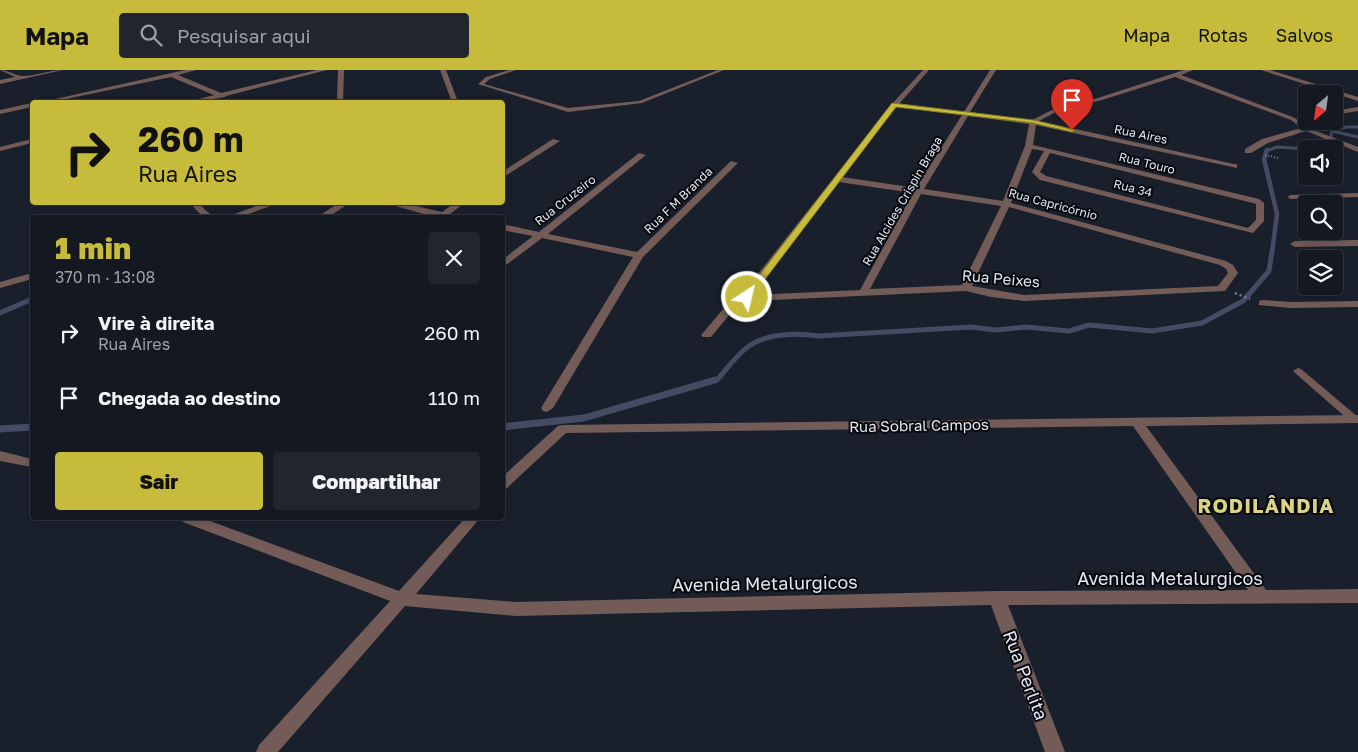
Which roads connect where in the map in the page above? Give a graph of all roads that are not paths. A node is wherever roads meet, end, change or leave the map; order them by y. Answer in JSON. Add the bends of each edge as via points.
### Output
{"nodes":[{"id":1,"x":3,"y":70,"type":"edge"},
{"id":2,"x":60,"y":70,"type":"edge"},
{"id":3,"x":161,"y":70,"type":"edge"},
{"id":4,"x":193,"y":70,"type":"edge"},
{"id":5,"x":324,"y":70,"type":"edge"},
{"id":6,"x":341,"y":70,"type":"edge"},
{"id":7,"x":443,"y":70,"type":"edge"},
{"id":8,"x":514,"y":70,"type":"edge"},
{"id":9,"x":722,"y":70,"type":"edge"},
{"id":10,"x":926,"y":70,"type":"edge"},
{"id":11,"x":992,"y":70,"type":"edge"},
{"id":12,"x":1190,"y":70,"type":"edge"},
{"id":13,"x":1264,"y":70,"type":"edge"},
{"id":14,"x":172,"y":75,"type":"junction"},
{"id":15,"x":1176,"y":75,"type":"junction"},
{"id":16,"x":22,"y":78,"type":"junction"},
{"id":17,"x":0,"y":82,"type":"edge"},
{"id":18,"x":223,"y":95,"type":"junction"},
{"id":19,"x":1358,"y":99,"type":"edge"},
{"id":20,"x":54,"y":100,"type":"edge"},
{"id":21,"x":200,"y":100,"type":"edge"},
{"id":22,"x":221,"y":100,"type":"edge"},
{"id":23,"x":340,"y":100,"type":"edge"},
{"id":24,"x":454,"y":100,"type":"edge"},
{"id":25,"x":30,"y":105,"type":"edge"},
{"id":26,"x":894,"y":105,"type":"junction"},
{"id":27,"x":1358,"y":109,"type":"edge"},
{"id":28,"x":0,"y":112,"type":"edge"},
{"id":29,"x":1343,"y":112,"type":"edge"},
{"id":30,"x":966,"y":113,"type":"junction"},
{"id":31,"x":1298,"y":118,"type":"edge"},
{"id":32,"x":1293,"y":119,"type":"junction"},
{"id":33,"x":1033,"y":122,"type":"junction"},
{"id":34,"x":1298,"y":123,"type":"edge"},
{"id":35,"x":1303,"y":130,"type":"edge"},
{"id":36,"x":1309,"y":130,"type":"edge"},
{"id":37,"x":556,"y":141,"type":"dead end"},
{"id":38,"x":30,"y":142,"type":"edge"},
{"id":39,"x":1029,"y":146,"type":"junction"},
{"id":40,"x":0,"y":149,"type":"edge"},
{"id":41,"x":1048,"y":150,"type":"junction"},
{"id":42,"x":1358,"y":150,"type":"edge"},
{"id":43,"x":1248,"y":151,"type":"dead end"},
{"id":44,"x":642,"y":155,"type":"dead end"},
{"id":45,"x":734,"y":163,"type":"dead end"},
{"id":46,"x":1234,"y":166,"type":"dead end"},
{"id":47,"x":505,"y":174,"type":"edge"},
{"id":48,"x":838,"y":179,"type":"junction"},
{"id":49,"x":918,"y":192,"type":"junction"},
{"id":50,"x":1358,"y":195,"type":"edge"},
{"id":51,"x":1291,"y":197,"type":"dead end"},
{"id":52,"x":1006,"y":204,"type":"junction"},
{"id":53,"x":196,"y":205,"type":"edge"},
{"id":54,"x":268,"y":205,"type":"edge"},
{"id":55,"x":342,"y":205,"type":"edge"},
{"id":56,"x":397,"y":205,"type":"edge"},
{"id":57,"x":458,"y":205,"type":"edge"},
{"id":58,"x":207,"y":215,"type":"edge"},
{"id":59,"x":237,"y":215,"type":"edge"},
{"id":60,"x":325,"y":215,"type":"edge"},
{"id":61,"x":437,"y":215,"type":"edge"},
{"id":62,"x":442,"y":215,"type":"edge"},
{"id":63,"x":505,"y":228,"type":"edge"},
{"id":64,"x":1252,"y":231,"type":"joint"},
{"id":65,"x":541,"y":235,"type":"junction"},
{"id":66,"x":1358,"y":243,"type":"edge"},
{"id":67,"x":1295,"y":244,"type":"dead end"},
{"id":68,"x":639,"y":255,"type":"junction"},
{"id":69,"x":505,"y":264,"type":"edge"},
{"id":70,"x":30,"y":277,"type":"edge"},
{"id":71,"x":0,"y":285,"type":"edge"},
{"id":72,"x":966,"y":288,"type":"junction"},
{"id":73,"x":1226,"y":290,"type":"joint"},
{"id":74,"x":863,"y":293,"type":"junction"},
{"id":75,"x":748,"y":298,"type":"junction"},
{"id":76,"x":1263,"y":303,"type":"road end"},
{"id":77,"x":1358,"y":304,"type":"edge"},
{"id":78,"x":708,"y":335,"type":"dead end"},
{"id":79,"x":1298,"y":372,"type":"dead end"},
{"id":80,"x":547,"y":408,"type":"dead end"},
{"id":81,"x":1356,"y":419,"type":"edge"},
{"id":82,"x":1137,"y":422,"type":"junction"},
{"id":83,"x":0,"y":456,"type":"edge"},
{"id":84,"x":30,"y":463,"type":"edge"},
{"id":85,"x":505,"y":482,"type":"edge"},
{"id":86,"x":193,"y":520,"type":"edge"},
{"id":87,"x":471,"y":520,"type":"edge"},
{"id":88,"x":1358,"y":596,"type":"edge"},
{"id":89,"x":1262,"y":597,"type":"junction"},
{"id":90,"x":997,"y":598,"type":"junction"},
{"id":91,"x":402,"y":599,"type":"junction"},
{"id":92,"x":266,"y":752,"type":"edge"},
{"id":93,"x":1055,"y":752,"type":"edge"}],
"edges":[{"from":1,"to":16,"type":"street"},
{"from":2,"to":16,"type":"street"},
{"from":3,"to":14,"type":"street"},
{"from":4,"to":14,"type":"street"},
{"from":5,"to":18,"type":"street"},
{"from":6,"to":23,"type":"street"},
{"from":7,"to":24,"type":"street"},
{"from":8,"to":9,"type":"lane","via":[[488,78],[480,84],[568,110],[640,102]]},
{"from":10,"to":26,"type":"street"},
{"from":11,"to":30,"type":"street","name":"Rua Alcides Crispin Braga"},
{"from":12,"to":15,"type":"street"},
{"from":13,"to":19,"type":"street"},
{"from":14,"to":18,"type":"street"},
{"from":14,"to":20,"type":"street"},
{"from":15,"to":32,"type":"street"},
{"from":15,"to":33,"type":"street","via":[[1054,111]]},
{"from":16,"to":17,"type":"street"},
{"from":18,"to":21,"type":"street"},
{"from":18,"to":22,"type":"street"},
{"from":25,"to":28,"type":"street"},
{"from":26,"to":30,"type":"street","name":"Rua Aires"},
{"from":26,"to":48,"type":"street"},
{"from":27,"to":29,"type":"street"},
{"from":30,"to":33,"type":"street","name":"Rua Aires"},
{"from":30,"to":49,"type":"street","name":"Rua Alcides Crispin Braga"},
{"from":31,"to":32,"type":"street"},
{"from":32,"to":34,"type":"street"},
{"from":33,"to":39,"type":"street"},
{"from":33,"to":46,"type":"street","name":"Rua Aires"},
{"from":35,"to":43,"type":"street","via":[[1264,142]]},
{"from":36,"to":42,"type":"street"},
{"from":37,"to":47,"type":"street"},
{"from":38,"to":40,"type":"street"},
{"from":39,"to":41,"type":"street","name":"Rua Touro"},
{"from":39,"to":52,"type":"street"},
{"from":41,"to":64,"type":"street","name":"Rua Touro","via":[[1259,202],[1260,221]]},
{"from":41,"to":64,"type":"street","name":"Rua 34","via":[[1036,172],[1043,178]]},
{"from":44,"to":65,"type":"street","name":"Rua Cruzeiro"},
{"from":45,"to":68,"type":"street","name":"Rua F M Branda"},
{"from":48,"to":49,"type":"street","name":"Rua Capricórnio"},
{"from":48,"to":75,"type":"street","via":[[747,295]]},
{"from":49,"to":52,"type":"street","name":"Rua Capricórnio"},
{"from":49,"to":74,"type":"street","name":"Rua Alcides Crispin Braga"},
{"from":50,"to":51,"type":"street"},
{"from":52,"to":72,"type":"street"},
{"from":52,"to":73,"type":"street","name":"Rua Capricórnio","via":[[1223,264],[1234,271]]},
{"from":53,"to":58,"type":"street"},
{"from":54,"to":59,"type":"street"},
{"from":55,"to":60,"type":"street"},
{"from":56,"to":61,"type":"street"},
{"from":57,"to":62,"type":"street"},
{"from":63,"to":65,"type":"street"},
{"from":65,"to":68,"type":"street"},
{"from":65,"to":69,"type":"street","name":"Rua Cruzeiro"},
{"from":66,"to":67,"type":"street"},
{"from":68,"to":80,"type":"street","name":"Rua F M Branda"},
{"from":70,"to":71,"type":"street"},
{"from":72,"to":73,"type":"street","name":"Rua Peixes","via":[[1024,298]]},
{"from":72,"to":74,"type":"street","name":"Rua Peixes"},
{"from":74,"to":75,"type":"street","name":"Rua Peixes"},
{"from":75,"to":78,"type":"street","via":[[726,311]]},
{"from":76,"to":77,"type":"street"},
{"from":79,"to":81,"type":"lane"},
{"from":81,"to":82,"type":"street","name":"Rua Sobral Campos"},
{"from":82,"to":85,"type":"street","name":"Rua Sobral Campos","via":[[563,429]]},
{"from":82,"to":89,"type":"street"},
{"from":83,"to":84,"type":"street"},
{"from":86,"to":91,"type":"street","name":"Avenida Metalurgicos"},
{"from":87,"to":91,"type":"street"},
{"from":88,"to":89,"type":"street","name":"Avenida Metalurgicos"},
{"from":89,"to":90,"type":"street","name":"Avenida Metalurgicos"},
{"from":90,"to":91,"type":"street","name":"Avenida Metalurgicos","via":[[516,608]]},
{"from":90,"to":93,"type":"street","name":"Rua Perlita"},
{"from":91,"to":92,"type":"street"}]}
